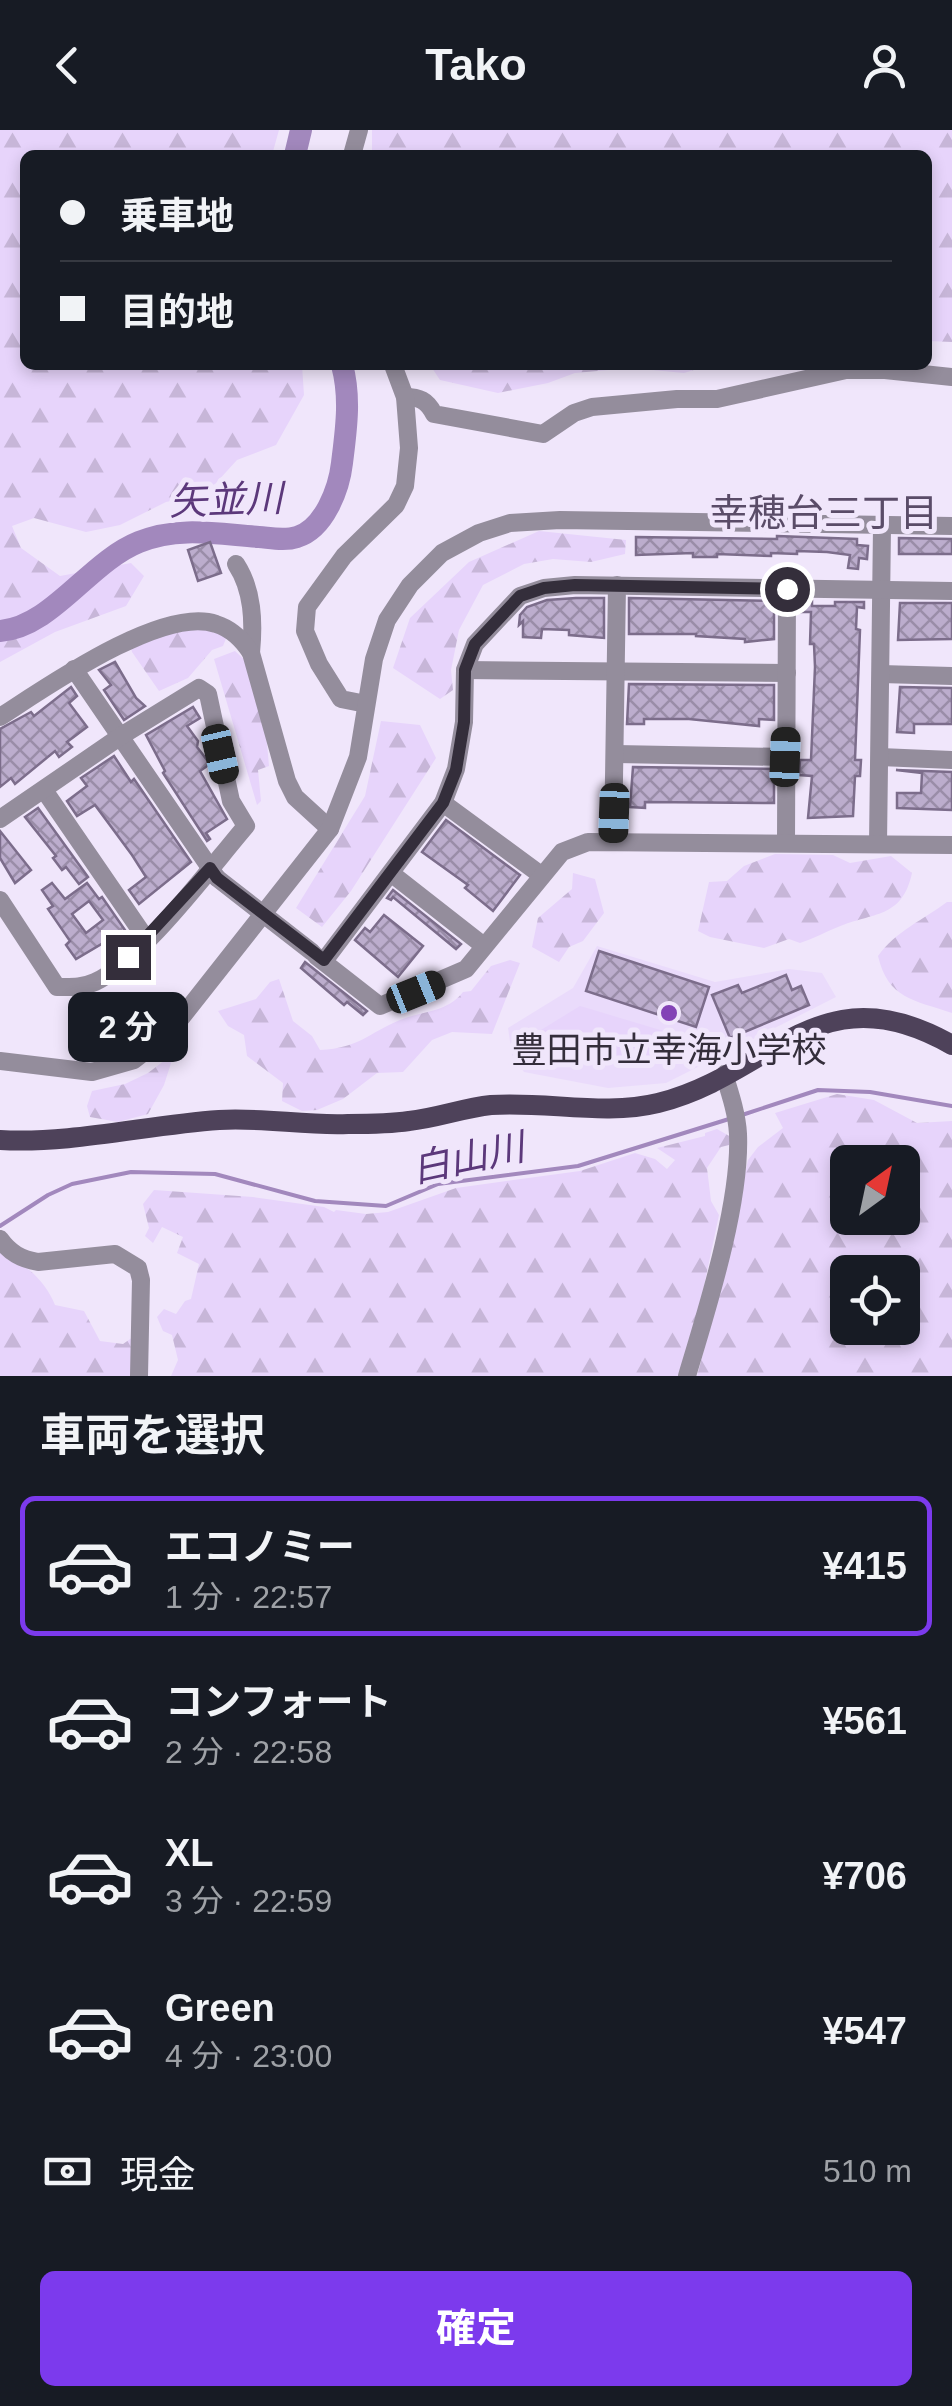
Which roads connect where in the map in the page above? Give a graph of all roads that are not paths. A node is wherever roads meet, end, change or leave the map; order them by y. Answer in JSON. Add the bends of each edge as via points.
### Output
{"nodes":[{"id":1,"x":395,"y":370,"type":"edge"},
{"id":2,"x":952,"y":377,"type":"edge"},
{"id":3,"x":404,"y":397,"type":"junction"},
{"id":4,"x":952,"y":526,"type":"edge"},
{"id":5,"x":882,"y":527,"type":"junction"},
{"id":6,"x":236,"y":564,"type":"dead end"},
{"id":7,"x":617,"y":586,"type":"junction"},
{"id":8,"x":787,"y":589,"type":"junction"},
{"id":9,"x":882,"y":590,"type":"junction"},
{"id":10,"x":952,"y":591,"type":"edge"},
{"id":11,"x":251,"y":652,"type":"junction"},
{"id":12,"x":74,"y":670,"type":"junction"},
{"id":13,"x":465,"y":670,"type":"junction"},
{"id":14,"x":616,"y":670,"type":"junction"},
{"id":15,"x":787,"y":673,"type":"junction"},
{"id":16,"x":881,"y":674,"type":"junction"},
{"id":17,"x":952,"y":676,"type":"edge"},
{"id":18,"x":366,"y":704,"type":"junction"},
{"id":19,"x":0,"y":718,"type":"edge"},
{"id":20,"x":121,"y":736,"type":"junction"},
{"id":21,"x":616,"y":754,"type":"junction"},
{"id":22,"x":785,"y":757,"type":"junction"},
{"id":23,"x":880,"y":758,"type":"junction"},
{"id":24,"x":952,"y":760,"type":"edge"},
{"id":25,"x":44,"y":790,"type":"junction"},
{"id":26,"x":443,"y":803,"type":"junction"},
{"id":27,"x":0,"y":819,"type":"edge"},
{"id":28,"x":330,"y":830,"type":"junction"},
{"id":29,"x":613,"y":842,"type":"junction"},
{"id":30,"x":786,"y":843,"type":"junction"},
{"id":31,"x":878,"y":844,"type":"junction"},
{"id":32,"x":952,"y":845,"type":"edge"},
{"id":33,"x":214,"y":873,"type":"junction"},
{"id":34,"x":392,"y":874,"type":"junction"},
{"id":35,"x":541,"y":875,"type":"junction"},
{"id":36,"x":0,"y":900,"type":"edge"},
{"id":37,"x":146,"y":940,"type":"junction"},
{"id":38,"x":484,"y":946,"type":"junction"},
{"id":39,"x":318,"y":956,"type":"junction"},
{"id":40,"x":952,"y":1044,"type":"edge"},
{"id":41,"x":0,"y":1061,"type":"edge"},
{"id":42,"x":724,"y":1074,"type":"junction"},
{"id":43,"x":0,"y":1140,"type":"edge"},
{"id":44,"x":0,"y":1240,"type":"edge"},
{"id":45,"x":139,"y":1376,"type":"edge"},
{"id":46,"x":687,"y":1376,"type":"edge"}],
"edges":[{"from":1,"to":3,"type":"street"},
{"from":2,"to":3,"type":"street","via":[[846,370],[718,399],[592,407],[543,434],[434,414],[418,397]]},
{"from":3,"to":18,"type":"street","via":[[405,486],[308,608],[305,631],[341,700]]},
{"from":4,"to":5,"type":"street"},
{"from":5,"to":9,"type":"street"},
{"from":5,"to":18,"type":"street","via":[[560,520],[479,532],[442,553],[387,620]]},
{"from":6,"to":11,"type":"street","via":[[248,582]]},
{"from":7,"to":8,"type":"street"},
{"from":7,"to":13,"type":"street","via":[[544,588],[520,596],[475,644]]},
{"from":7,"to":14,"type":"street"},
{"from":8,"to":9,"type":"street"},
{"from":8,"to":15,"type":"street"},
{"from":9,"to":10,"type":"street"},
{"from":9,"to":16,"type":"street"},
{"from":11,"to":12,"type":"street","via":[[239,636],[195,621],[120,645]]},
{"from":11,"to":28,"type":"street","via":[[287,780],[295,797]]},
{"from":12,"to":19,"type":"street"},
{"from":12,"to":20,"type":"street"},
{"from":13,"to":14,"type":"street"},
{"from":13,"to":26,"type":"street","via":[[458,756]]},
{"from":14,"to":15,"type":"street"},
{"from":14,"to":21,"type":"street"},
{"from":15,"to":22,"type":"street"},
{"from":16,"to":17,"type":"street"},
{"from":16,"to":23,"type":"street"},
{"from":18,"to":28,"type":"street","via":[[358,757]]},
{"from":20,"to":25,"type":"street"},
{"from":20,"to":33,"type":"street"},
{"from":20,"to":33,"type":"street","via":[[199,688],[208,694],[231,801],[246,826]]},
{"from":21,"to":22,"type":"street"},
{"from":21,"to":29,"type":"street"},
{"from":22,"to":30,"type":"street"},
{"from":23,"to":24,"type":"street"},
{"from":23,"to":31,"type":"street"},
{"from":25,"to":27,"type":"street"},
{"from":25,"to":37,"type":"street"},
{"from":26,"to":34,"type":"street"},
{"from":26,"to":35,"type":"street"},
{"from":28,"to":41,"type":"street","via":[[208,988],[149,1051],[92,1072]]},
{"from":29,"to":30,"type":"street"},
{"from":29,"to":35,"type":"street","via":[[562,852]]},
{"from":30,"to":31,"type":"street"},
{"from":31,"to":32,"type":"street"},
{"from":33,"to":37,"type":"street"},
{"from":33,"to":39,"type":"street","bridge":true},
{"from":34,"to":38,"type":"street"},
{"from":34,"to":39,"type":"street"},
{"from":35,"to":38,"type":"street"},
{"from":36,"to":37,"type":"street","via":[[57,987],[92,984]]},
{"from":38,"to":39,"type":"street","via":[[451,978],[380,1006]]},
{"from":40,"to":42,"type":"main road","via":[[894,1019],[841,1018]]},
{"from":42,"to":43,"type":"main road","via":[[676,1098],[640,1106],[489,1106],[407,1122],[224,1119]]},
{"from":42,"to":46,"type":"street","via":[[738,1134],[730,1205]]},
{"from":44,"to":45,"type":"street","via":[[25,1260],[115,1254],[138,1268]]}]}
